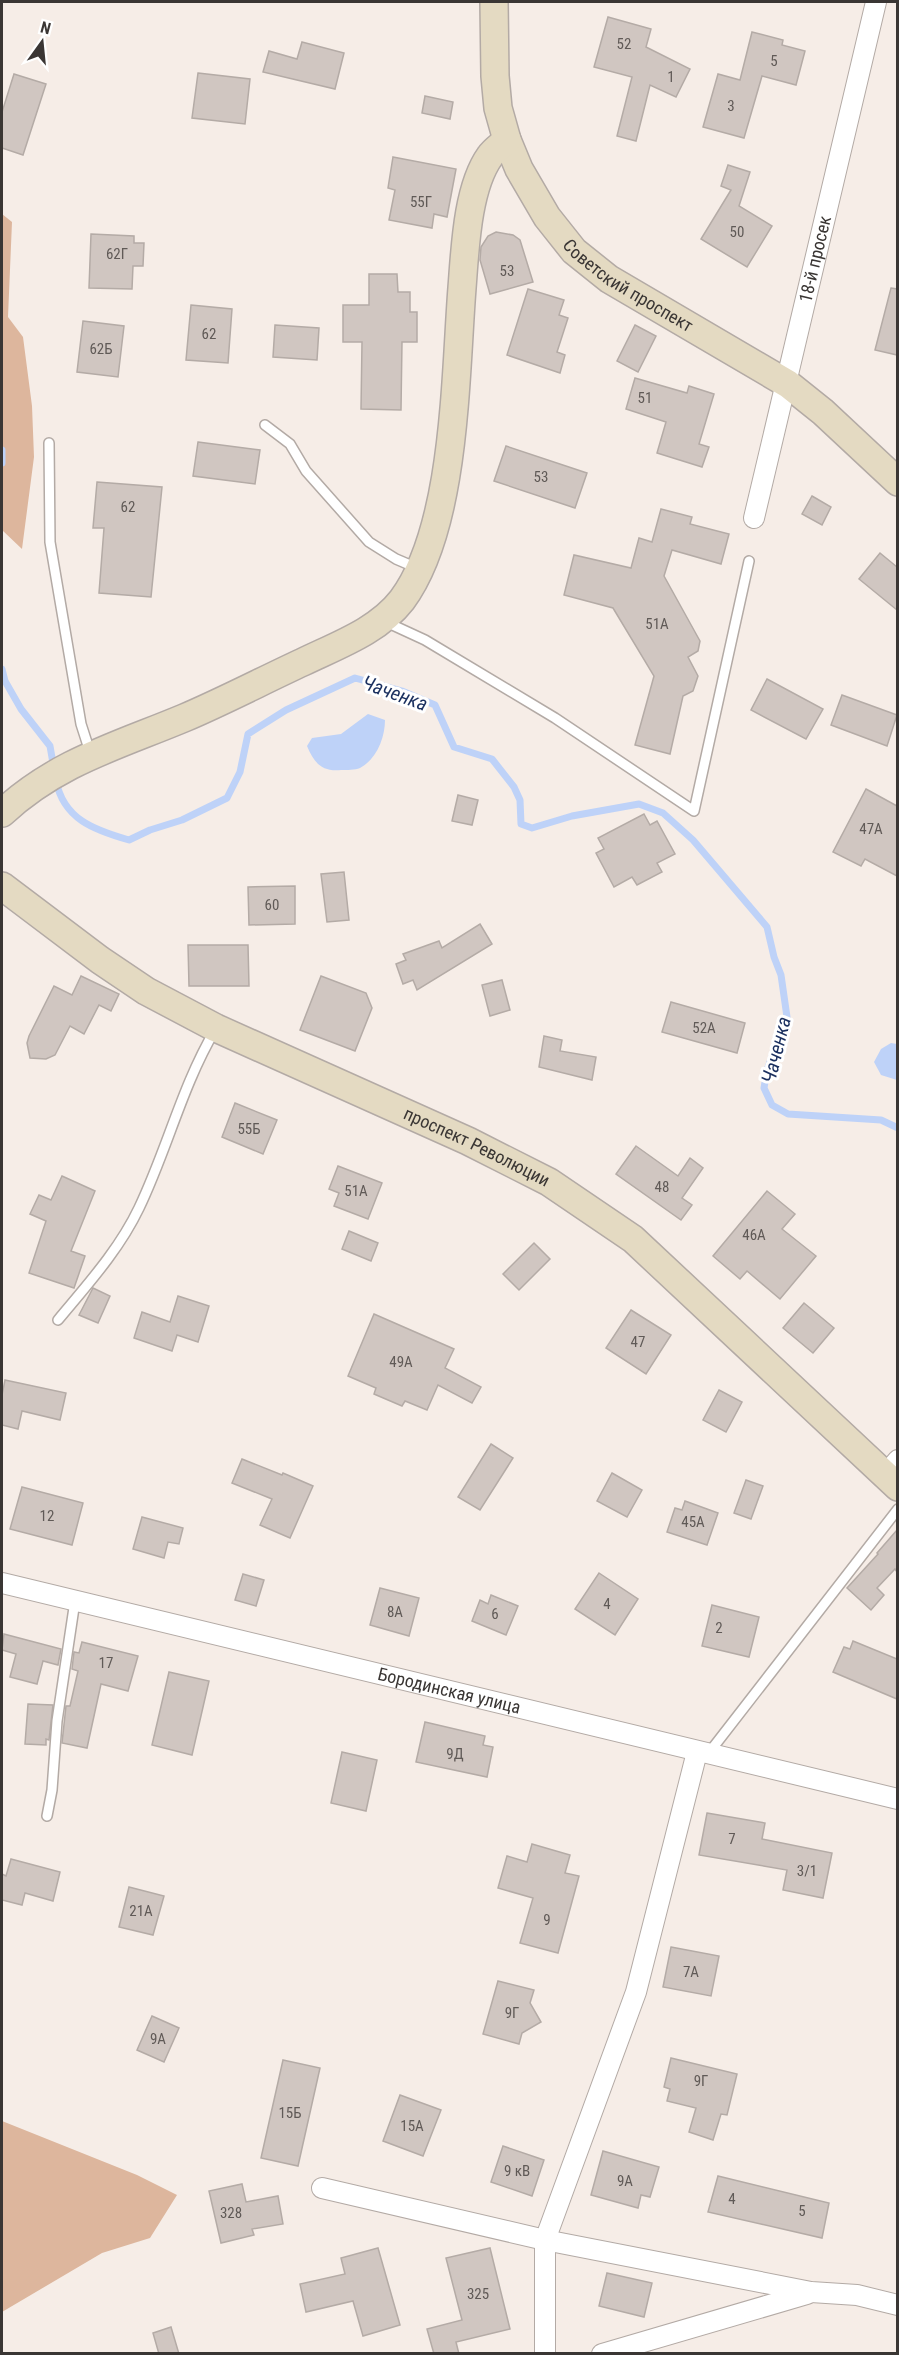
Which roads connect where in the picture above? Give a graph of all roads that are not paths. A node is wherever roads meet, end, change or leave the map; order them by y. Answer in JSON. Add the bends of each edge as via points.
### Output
{"nodes":[{"id":1,"x":494,"y":2,"type":"edge"},
{"id":2,"x":876,"y":2,"type":"edge"},
{"id":3,"x":507,"y":140,"type":"junction"},
{"id":4,"x":788,"y":384,"type":"junction"},
{"id":5,"x":265,"y":425,"type":"dead end"},
{"id":6,"x":49,"y":442,"type":"dead end"},
{"id":7,"x":897,"y":482,"type":"edge"},
{"id":8,"x":754,"y":518,"type":"dead end"},
{"id":9,"x":749,"y":561,"type":"dead end"},
{"id":10,"x":419,"y":569,"type":"junction"},
{"id":11,"x":384,"y":620,"type":"junction"},
{"id":12,"x":79,"y":760,"type":"junction"},
{"id":13,"x":2,"y":813,"type":"edge"},
{"id":14,"x":2,"y":886,"type":"edge"},
{"id":15,"x":216,"y":1028,"type":"junction"},
{"id":16,"x":58,"y":1320,"type":"dead end"},
{"id":17,"x":893,"y":1474,"type":"edge"},
{"id":18,"x":897,"y":1509,"type":"edge"},
{"id":19,"x":2,"y":1583,"type":"edge"},
{"id":20,"x":75,"y":1601,"type":"junction"},
{"id":21,"x":702,"y":1753,"type":"junction"},
{"id":22,"x":897,"y":1799,"type":"edge"},
{"id":23,"x":47,"y":1816,"type":"dead end"},
{"id":24,"x":322,"y":2188,"type":"dead end"},
{"id":25,"x":545,"y":2240,"type":"junction"},
{"id":26,"x":811,"y":2292,"type":"junction"},
{"id":27,"x":897,"y":2306,"type":"edge"},
{"id":28,"x":544,"y":2353,"type":"edge"},
{"id":29,"x":602,"y":2354,"type":"edge"}],
"edges":[{"from":1,"to":3,"type":"street","name":"Советский проспект","via":[[496,87]]},
{"from":2,"to":4,"type":"street","name":"18-й просек"},
{"from":3,"to":4,"type":"street","name":"Советский проспект","via":[[547,217],[574,251],[609,279]]},
{"from":3,"to":10,"type":"street","via":[[490,156],[475,190],[466,234],[449,456],[443,495]]},
{"from":4,"to":7,"type":"street","name":"Советский проспект"},
{"from":4,"to":8,"type":"street","name":"18-й просек"},
{"from":5,"to":10,"type":"lane","via":[[290,444],[306,471],[369,542]]},
{"from":6,"to":12,"type":"lane","via":[[50,542],[81,724]]},
{"from":9,"to":11,"type":"lane","via":[[694,811],[555,718],[425,640]]},
{"from":10,"to":11,"type":"street","via":[[403,598]]},
{"from":11,"to":12,"type":"street","via":[[185,718]]},
{"from":12,"to":13,"type":"street","via":[[33,787]]},
{"from":14,"to":15,"type":"street","name":"проспект Революции","via":[[146,991]]},
{"from":15,"to":16,"type":"lane","via":[[198,1058],[138,1208],[117,1246]]},
{"from":15,"to":17,"type":"street","name":"проспект Революции","via":[[468,1141],[549,1182],[633,1239]]},
{"from":18,"to":21,"type":"lane"},
{"from":19,"to":20,"type":"street","name":"Бородинская улица"},
{"from":20,"to":21,"type":"street","name":"Бородинская улица"},
{"from":20,"to":23,"type":"lane"},
{"from":21,"to":22,"type":"street","name":"Бородинская улица"},
{"from":21,"to":25,"type":"street","via":[[636,1992]]},
{"from":24,"to":25,"type":"street"},
{"from":25,"to":26,"type":"street"},
{"from":25,"to":28,"type":"street"},
{"from":26,"to":27,"type":"street","via":[[856,2295]]},
{"from":26,"to":29,"type":"street"}]}
